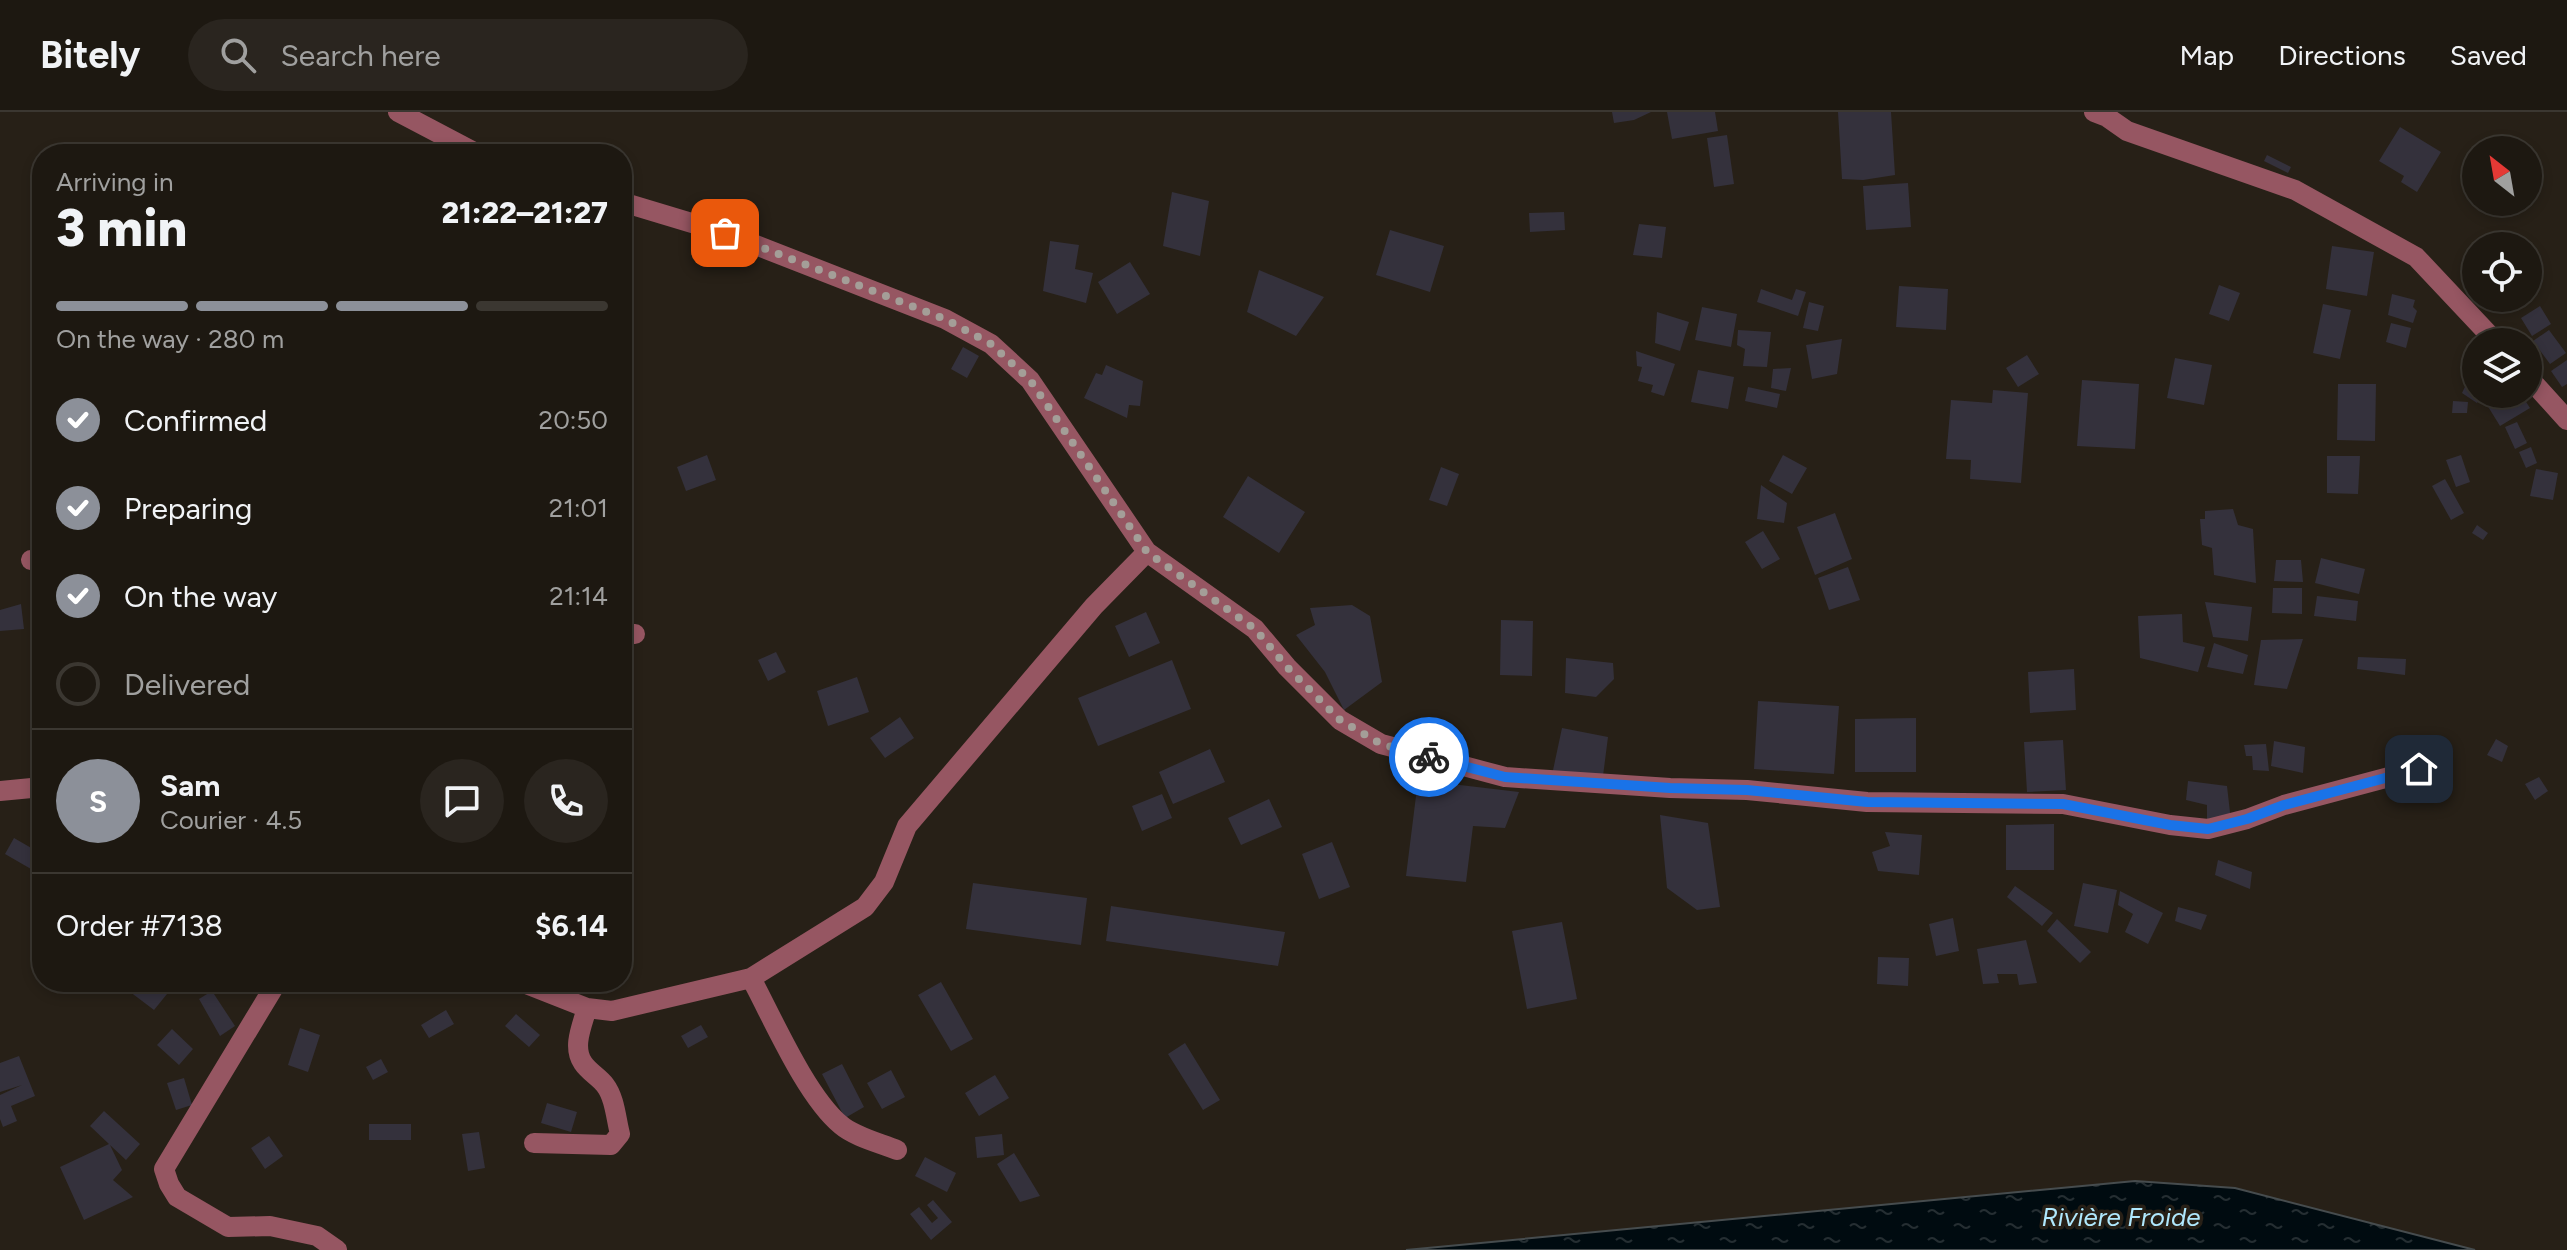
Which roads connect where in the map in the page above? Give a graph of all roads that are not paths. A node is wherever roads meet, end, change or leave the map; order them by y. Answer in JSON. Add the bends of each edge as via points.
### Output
{"nodes":[{"id":1,"x":398,"y":112,"type":"edge"},
{"id":2,"x":2094,"y":112,"type":"edge"},
{"id":3,"x":459,"y":144,"type":"edge"},
{"id":4,"x":632,"y":205,"type":"edge"},
{"id":5,"x":2483,"y":328,"type":"edge"},
{"id":6,"x":2542,"y":392,"type":"edge"},
{"id":7,"x":2567,"y":420,"type":"edge"},
{"id":8,"x":1147,"y":552,"type":"junction"},
{"id":9,"x":2419,"y":769,"type":"dead end"},
{"id":10,"x":32,"y":788,"type":"edge"},
{"id":11,"x":0,"y":791,"type":"edge"},
{"id":12,"x":751,"y":978,"type":"junction"},
{"id":13,"x":271,"y":992,"type":"edge"},
{"id":14,"x":550,"y":992,"type":"edge"},
{"id":15,"x":587,"y":1008,"type":"junction"},
{"id":16,"x":534,"y":1143,"type":"dead end"},
{"id":17,"x":897,"y":1150,"type":"dead end"},
{"id":18,"x":337,"y":1250,"type":"edge"}],
"edges":[{"from":1,"to":3,"type":"street"},
{"from":2,"to":5,"type":"street","via":[[2127,131],[2295,190],[2416,257]]},
{"from":4,"to":8,"type":"street","via":[[725,233],[945,319],[991,344],[1030,380]]},
{"from":6,"to":7,"type":"street"},
{"from":8,"to":9,"type":"street","via":[[1255,629],[1340,720],[1381,744],[1505,777],[1867,802],[2063,804],[2208,829]]},
{"from":8,"to":12,"type":"street","via":[[1094,606],[907,826],[884,882],[865,907]]},
{"from":10,"to":11,"type":"street"},
{"from":12,"to":15,"type":"street","via":[[612,1011]]},
{"from":12,"to":17,"type":"street","via":[[810,1087],[830,1113],[843,1127]]},
{"from":13,"to":18,"type":"street","via":[[164,1169],[177,1197],[228,1227],[270,1226],[317,1236]]},
{"from":14,"to":15,"type":"street"},
{"from":15,"to":16,"type":"street","via":[[578,1052],[606,1086],[620,1134],[611,1145]]}]}
